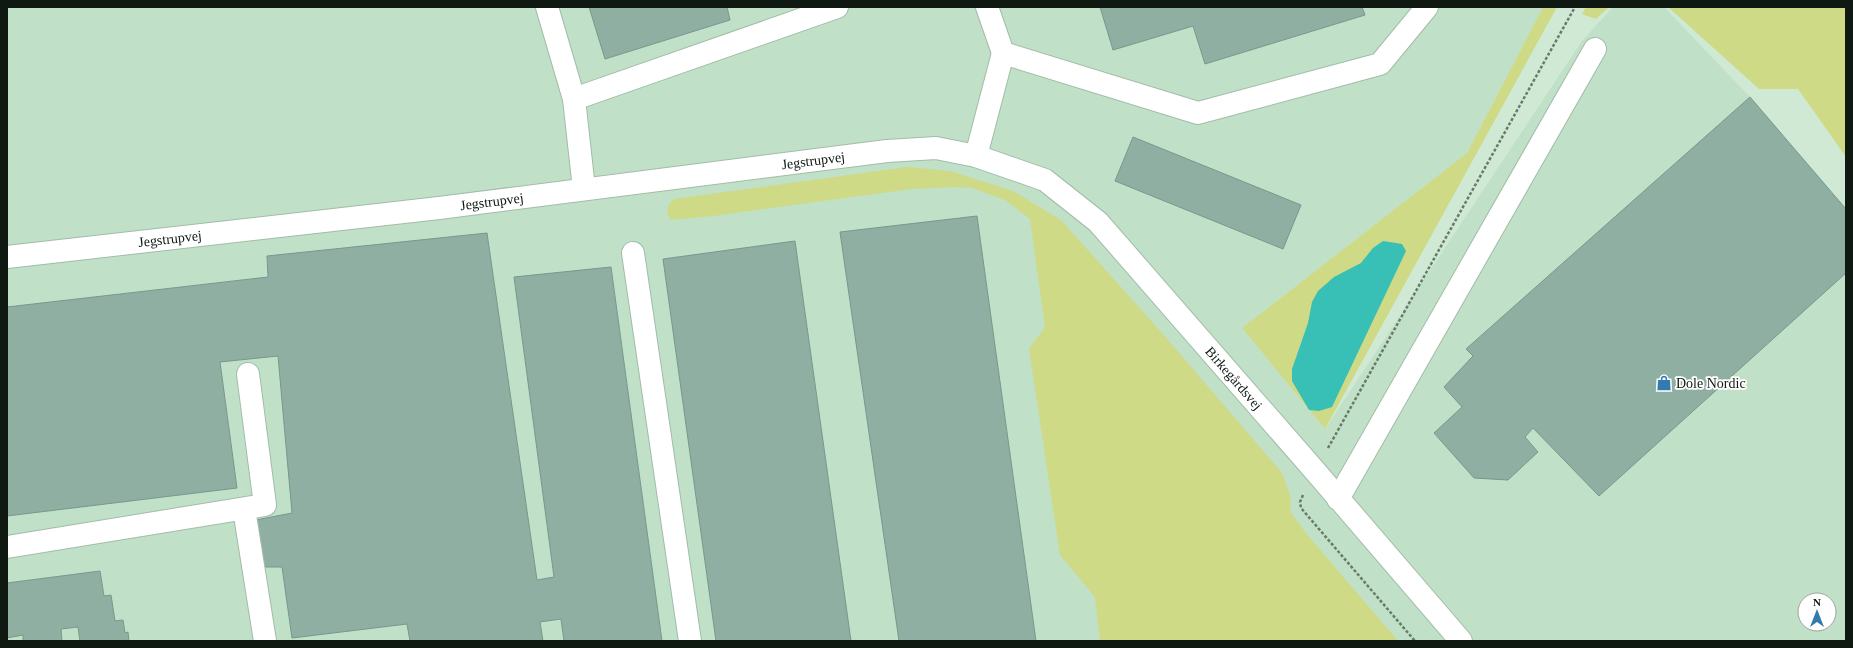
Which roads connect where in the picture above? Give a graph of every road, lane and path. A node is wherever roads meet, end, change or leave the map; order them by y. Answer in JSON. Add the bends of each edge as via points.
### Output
{"nodes":[{"id":1,"x":547,"y":7,"type":"edge"},
{"id":2,"x":837,"y":7,"type":"edge"},
{"id":3,"x":987,"y":7,"type":"edge"},
{"id":4,"x":1427,"y":7,"type":"edge"},
{"id":5,"x":1575,"y":7,"type":"edge"},
{"id":6,"x":1595,"y":49,"type":"dead end"},
{"id":7,"x":1003,"y":53,"type":"junction"},
{"id":8,"x":574,"y":99,"type":"junction"},
{"id":9,"x":976,"y":156,"type":"junction"},
{"id":10,"x":584,"y":189,"type":"junction"},
{"id":11,"x":633,"y":253,"type":"dead end"},
{"id":12,"x":7,"y":257,"type":"edge"},
{"id":13,"x":248,"y":374,"type":"dead end"},
{"id":14,"x":1315,"y":471,"type":"junction"},
{"id":15,"x":1338,"y":499,"type":"junction"},
{"id":16,"x":244,"y":509,"type":"junction"},
{"id":17,"x":7,"y":547,"type":"edge"},
{"id":18,"x":265,"y":641,"type":"edge"},
{"id":19,"x":690,"y":641,"type":"edge"},
{"id":20,"x":1415,"y":641,"type":"edge"},
{"id":21,"x":1461,"y":641,"type":"edge"}],
"edges":[{"from":1,"to":8,"type":"street"},
{"from":2,"to":8,"type":"street"},
{"from":3,"to":7,"type":"street"},
{"from":4,"to":7,"type":"street","via":[[1380,64],[1198,113]]},
{"from":5,"to":14,"type":"path"},
{"from":6,"to":15,"type":"street"},
{"from":7,"to":9,"type":"street"},
{"from":8,"to":10,"type":"street"},
{"from":9,"to":10,"type":"street","name":"Jegstrupvej","via":[[936,148],[887,151]]},
{"from":9,"to":14,"type":"street","name":"Birkegårdsvej","via":[[1045,180],[1098,222]]},
{"from":10,"to":12,"type":"street","name":"Jegstrupvej"},
{"from":11,"to":19,"type":"street"},
{"from":13,"to":16,"type":"street","via":[[265,505]]},
{"from":14,"to":15,"type":"street","name":"Birkegårdsvej"},
{"from":14,"to":20,"type":"path","via":[[1300,502],[1301,508]]},
{"from":15,"to":21,"type":"street","name":"Birkegårdsvej"},
{"from":16,"to":17,"type":"street"},
{"from":16,"to":18,"type":"street"}]}
